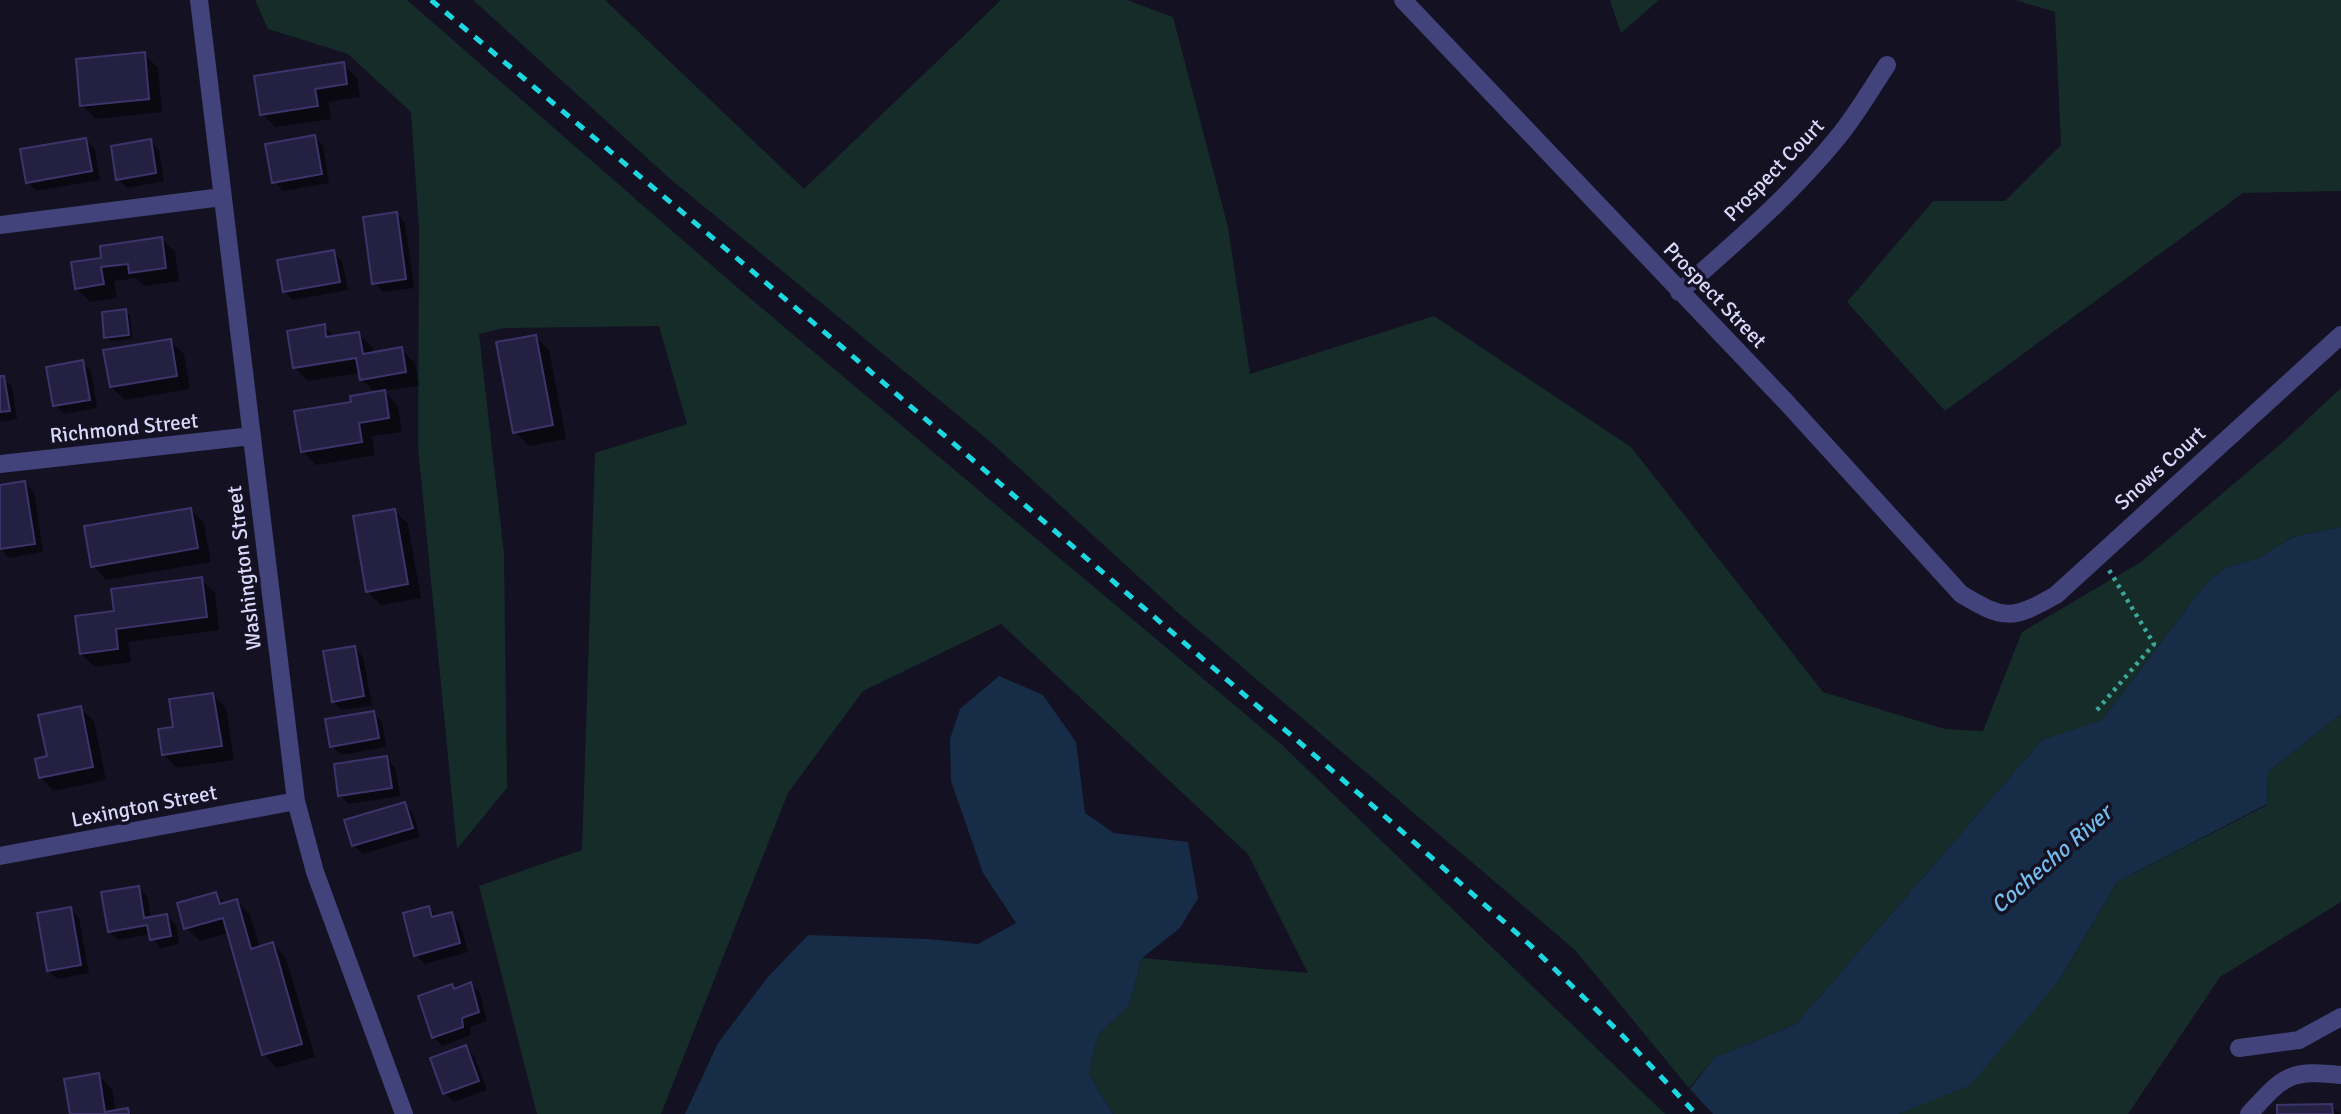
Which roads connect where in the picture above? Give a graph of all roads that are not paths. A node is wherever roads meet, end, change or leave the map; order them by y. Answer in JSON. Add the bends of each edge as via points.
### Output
{"nodes":[{"id":1,"x":199,"y":0,"type":"edge"},
{"id":2,"x":1403,"y":0,"type":"edge"},
{"id":3,"x":1886,"y":65,"type":"dead end"},
{"id":4,"x":222,"y":197,"type":"junction"},
{"id":5,"x":0,"y":225,"type":"edge"},
{"id":6,"x":1679,"y":292,"type":"junction"},
{"id":7,"x":2341,"y":335,"type":"edge"},
{"id":8,"x":252,"y":436,"type":"junction"},
{"id":9,"x":0,"y":464,"type":"edge"},
{"id":10,"x":1998,"y":615,"type":"joint"},
{"id":11,"x":296,"y":801,"type":"junction"},
{"id":12,"x":0,"y":856,"type":"edge"},
{"id":13,"x":2341,"y":1017,"type":"edge"},
{"id":14,"x":2239,"y":1048,"type":"dead end"},
{"id":15,"x":2341,"y":1076,"type":"edge"},
{"id":16,"x":404,"y":1114,"type":"edge"},
{"id":17,"x":2249,"y":1114,"type":"edge"}],
"edges":[{"from":1,"to":4,"type":"street","name":"Washington Street"},
{"from":2,"to":6,"type":"street","name":"Prospect Street"},
{"from":3,"to":6,"type":"street","name":"Prospect Court","via":[[1808,172]]},
{"from":4,"to":5,"type":"street"},
{"from":4,"to":8,"type":"street","name":"Washington Street"},
{"from":6,"to":10,"type":"street","name":"Prospect Street","via":[[1961,594]]},
{"from":7,"to":10,"type":"street","name":"Snows Court","via":[[2056,595],[2017,614]]},
{"from":8,"to":9,"type":"street","name":"Richmond Street"},
{"from":8,"to":11,"type":"street","name":"Washington Street"},
{"from":11,"to":12,"type":"street","name":"Lexington Street"},
{"from":11,"to":16,"type":"street","name":"Washington Street","via":[[323,896]]},
{"from":13,"to":14,"type":"street","via":[[2299,1040]]},
{"from":15,"to":17,"type":"street","via":[[2311,1072],[2281,1079]]}]}
